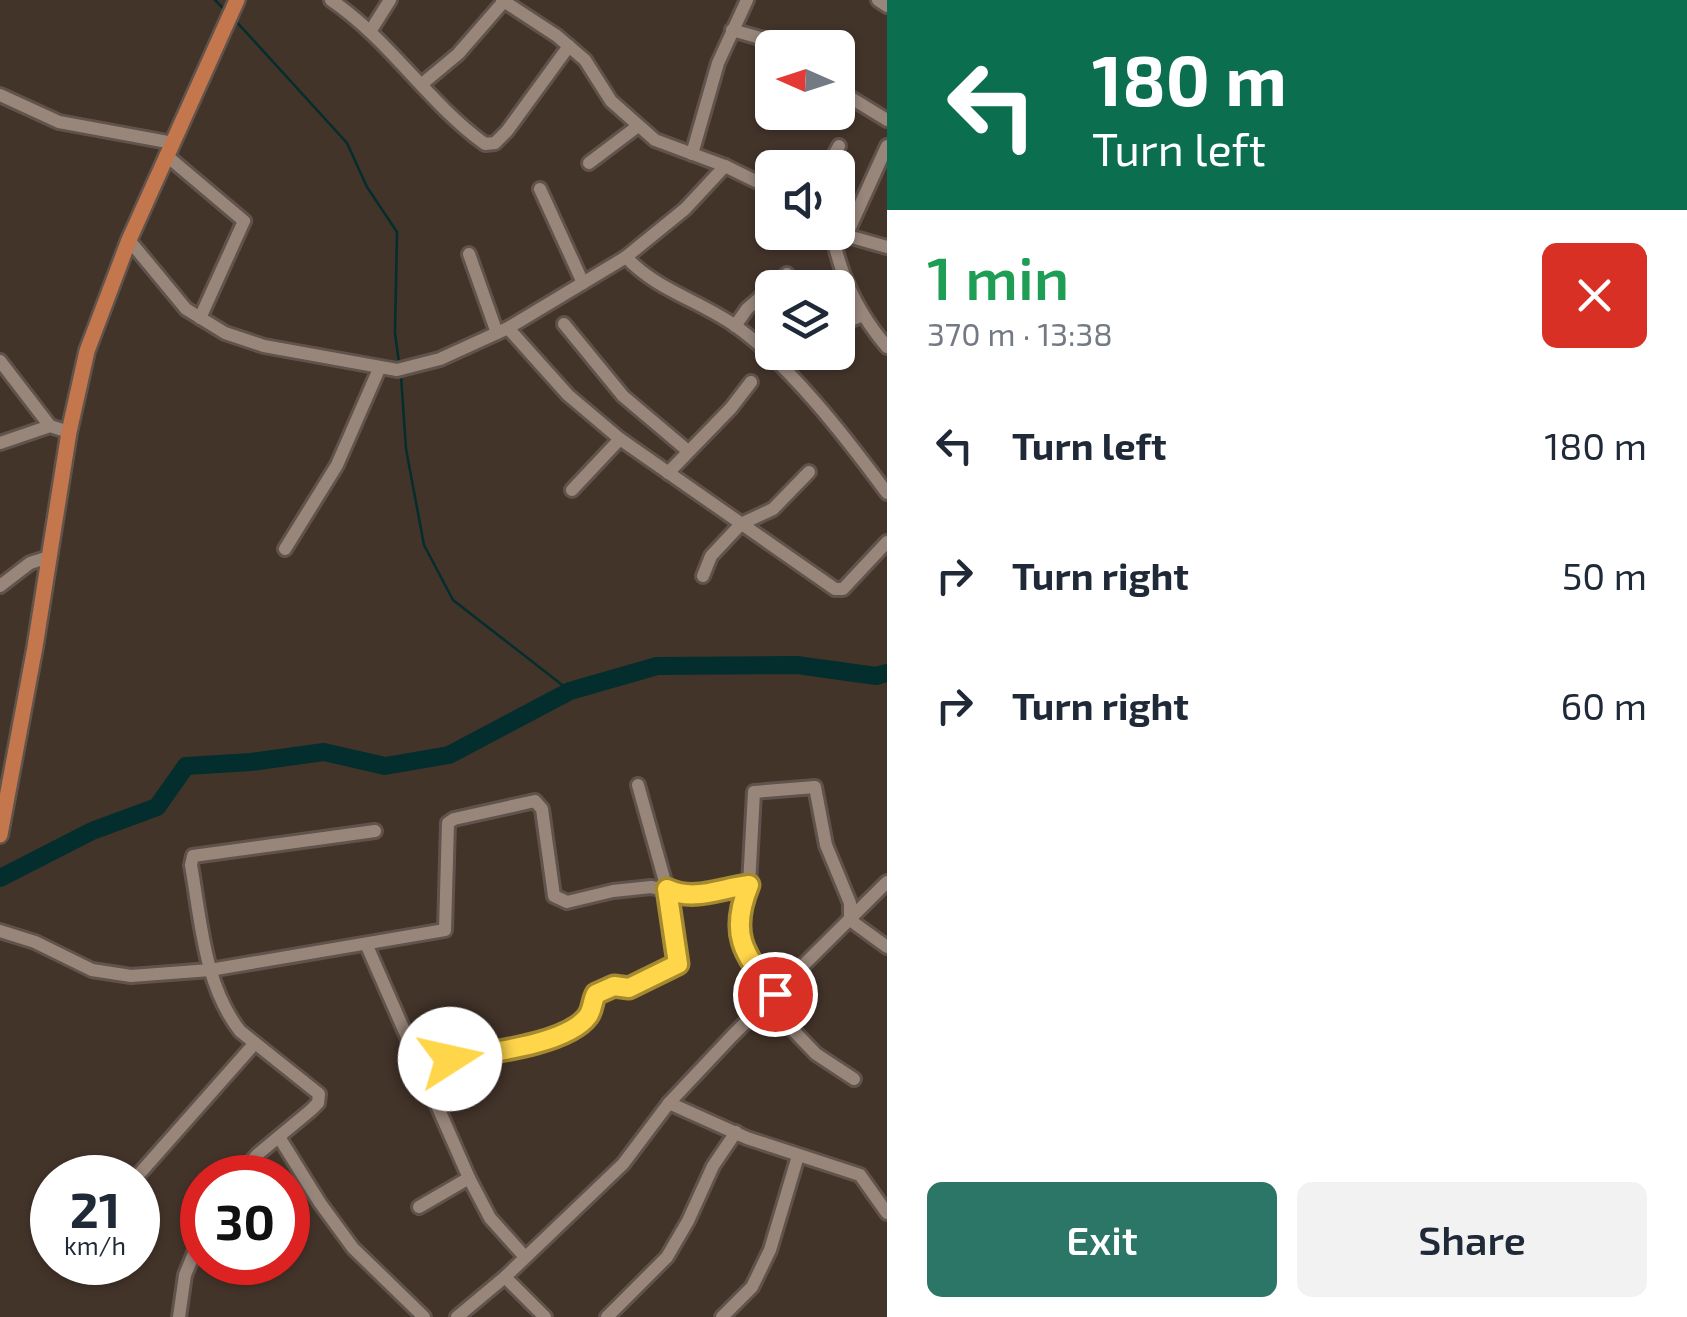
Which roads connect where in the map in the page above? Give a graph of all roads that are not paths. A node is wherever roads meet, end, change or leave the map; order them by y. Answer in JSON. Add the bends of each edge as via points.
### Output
{"nodes":[{"id":1,"x":331,"y":0,"type":"edge"},
{"id":2,"x":390,"y":0,"type":"edge"},
{"id":3,"x":504,"y":0,"type":"edge"},
{"id":4,"x":747,"y":0,"type":"edge"},
{"id":5,"x":878,"y":0,"type":"edge"},
{"id":6,"x":887,"y":6,"type":"edge"},
{"id":7,"x":232,"y":11,"type":"edge"},
{"id":8,"x":371,"y":30,"type":"junction"},
{"id":9,"x":732,"y":30,"type":"junction"},
{"id":10,"x":755,"y":36,"type":"edge"},
{"id":11,"x":569,"y":46,"type":"junction"},
{"id":12,"x":422,"y":84,"type":"junction"},
{"id":13,"x":0,"y":94,"type":"edge"},
{"id":14,"x":855,"y":100,"type":"edge"},
{"id":15,"x":887,"y":120,"type":"edge"},
{"id":16,"x":638,"y":126,"type":"junction"},
{"id":17,"x":839,"y":146,"type":"dead end"},
{"id":18,"x":887,"y":146,"type":"edge"},
{"id":19,"x":170,"y":150,"type":"junction"},
{"id":20,"x":837,"y":150,"type":"edge"},
{"id":21,"x":692,"y":154,"type":"junction"},
{"id":22,"x":589,"y":163,"type":"dead end"},
{"id":23,"x":725,"y":166,"type":"junction"},
{"id":24,"x":755,"y":181,"type":"edge"},
{"id":25,"x":540,"y":188,"type":"dead end"},
{"id":26,"x":855,"y":204,"type":"edge"},
{"id":27,"x":855,"y":237,"type":"edge"},
{"id":28,"x":129,"y":240,"type":"junction"},
{"id":29,"x":887,"y":246,"type":"edge"},
{"id":30,"x":839,"y":250,"type":"edge"},
{"id":31,"x":469,"y":254,"type":"dead end"},
{"id":32,"x":626,"y":258,"type":"junction"},
{"id":33,"x":583,"y":283,"type":"junction"},
{"id":34,"x":755,"y":302,"type":"edge"},
{"id":35,"x":862,"y":316,"type":"junction"},
{"id":36,"x":200,"y":318,"type":"junction"},
{"id":37,"x":855,"y":319,"type":"edge"},
{"id":38,"x":564,"y":324,"type":"dead end"},
{"id":39,"x":735,"y":326,"type":"junction"},
{"id":40,"x":502,"y":330,"type":"junction"},
{"id":41,"x":755,"y":343,"type":"edge"},
{"id":42,"x":887,"y":347,"type":"edge"},
{"id":43,"x":0,"y":361,"type":"edge"},
{"id":44,"x":388,"y":370,"type":"junction"},
{"id":45,"x":786,"y":370,"type":"edge"},
{"id":46,"x":751,"y":382,"type":"dead end"},
{"id":47,"x":50,"y":426,"type":"junction"},
{"id":48,"x":70,"y":432,"type":"junction"},
{"id":49,"x":620,"y":439,"type":"junction"},
{"id":50,"x":0,"y":443,"type":"edge"},
{"id":51,"x":688,"y":452,"type":"junction"},
{"id":52,"x":809,"y":472,"type":"dead end"},
{"id":53,"x":668,"y":473,"type":"junction"},
{"id":54,"x":572,"y":490,"type":"dead end"},
{"id":55,"x":887,"y":493,"type":"edge"},
{"id":56,"x":740,"y":524,"type":"junction"},
{"id":57,"x":887,"y":542,"type":"edge"},
{"id":58,"x":285,"y":549,"type":"dead end"},
{"id":59,"x":50,"y":558,"type":"junction"},
{"id":60,"x":703,"y":576,"type":"dead end"},
{"id":61,"x":0,"y":586,"type":"edge"},
{"id":62,"x":638,"y":785,"type":"dead end"},
{"id":63,"x":376,"y":831,"type":"dead end"},
{"id":64,"x":0,"y":835,"type":"edge"},
{"id":65,"x":887,"y":882,"type":"edge"},
{"id":66,"x":749,"y":885,"type":"junction"},
{"id":67,"x":667,"y":889,"type":"junction"},
{"id":68,"x":850,"y":920,"type":"junction"},
{"id":69,"x":0,"y":932,"type":"edge"},
{"id":70,"x":367,"y":946,"type":"junction"},
{"id":71,"x":887,"y":948,"type":"edge"},
{"id":72,"x":210,"y":970,"type":"junction"},
{"id":73,"x":771,"y":999,"type":"junction"},
{"id":74,"x":254,"y":1043,"type":"junction"},
{"id":75,"x":419,"y":1065,"type":"junction"},
{"id":76,"x":854,"y":1079,"type":"dead end"},
{"id":77,"x":669,"y":1104,"type":"junction"},
{"id":78,"x":736,"y":1132,"type":"junction"},
{"id":79,"x":279,"y":1137,"type":"junction"},
{"id":80,"x":156,"y":1155,"type":"edge"},
{"id":81,"x":260,"y":1155,"type":"edge"},
{"id":82,"x":798,"y":1156,"type":"junction"},
{"id":83,"x":469,"y":1178,"type":"junction"},
{"id":84,"x":419,"y":1207,"type":"dead end"},
{"id":85,"x":887,"y":1213,"type":"edge"},
{"id":86,"x":525,"y":1257,"type":"junction"},
{"id":87,"x":505,"y":1277,"type":"junction"},
{"id":88,"x":184,"y":1285,"type":"edge"},
{"id":89,"x":180,"y":1317,"type":"edge"},
{"id":90,"x":424,"y":1317,"type":"edge"},
{"id":91,"x":457,"y":1317,"type":"edge"},
{"id":92,"x":545,"y":1317,"type":"edge"},
{"id":93,"x":607,"y":1317,"type":"edge"},
{"id":94,"x":722,"y":1317,"type":"edge"}],
"edges":[{"from":1,"to":8,"type":"street"},
{"from":2,"to":8,"type":"street"},
{"from":3,"to":11,"type":"street"},
{"from":3,"to":12,"type":"street"},
{"from":4,"to":9,"type":"street"},
{"from":5,"to":6,"type":"street"},
{"from":7,"to":19,"type":"main road"},
{"from":8,"to":12,"type":"street"},
{"from":9,"to":10,"type":"street"},
{"from":9,"to":21,"type":"street"},
{"from":11,"to":12,"type":"street","via":[[495,143],[474,136]]},
{"from":11,"to":16,"type":"street"},
{"from":13,"to":19,"type":"street","via":[[59,122]]},
{"from":14,"to":15,"type":"street"},
{"from":16,"to":21,"type":"street"},
{"from":16,"to":22,"type":"street"},
{"from":17,"to":20,"type":"street"},
{"from":18,"to":26,"type":"street"},
{"from":19,"to":28,"type":"main road"},
{"from":19,"to":36,"type":"street","via":[[244,221]]},
{"from":21,"to":23,"type":"street"},
{"from":23,"to":24,"type":"street"},
{"from":23,"to":32,"type":"street"},
{"from":25,"to":33,"type":"street"},
{"from":27,"to":29,"type":"street"},
{"from":28,"to":36,"type":"street"},
{"from":28,"to":48,"type":"main road","via":[[87,350]]},
{"from":30,"to":35,"type":"street","via":[[839,266]]},
{"from":31,"to":40,"type":"street"},
{"from":32,"to":33,"type":"street"},
{"from":32,"to":39,"type":"street"},
{"from":33,"to":40,"type":"street"},
{"from":34,"to":39,"type":"street"},
{"from":35,"to":37,"type":"street"},
{"from":35,"to":42,"type":"street"},
{"from":36,"to":44,"type":"street","via":[[264,346]]},
{"from":38,"to":51,"type":"street","via":[[623,396]]},
{"from":39,"to":41,"type":"street"},
{"from":40,"to":44,"type":"street","via":[[440,359]]},
{"from":40,"to":49,"type":"street"},
{"from":43,"to":47,"type":"street"},
{"from":44,"to":58,"type":"street"},
{"from":45,"to":55,"type":"street"},
{"from":46,"to":51,"type":"street"},
{"from":47,"to":48,"type":"street"},
{"from":47,"to":50,"type":"street"},
{"from":48,"to":59,"type":"main road"},
{"from":49,"to":53,"type":"street"},
{"from":49,"to":54,"type":"street"},
{"from":51,"to":53,"type":"street"},
{"from":52,"to":56,"type":"street","via":[[773,508]]},
{"from":53,"to":56,"type":"street"},
{"from":56,"to":57,"type":"street","via":[[835,589]]},
{"from":56,"to":60,"type":"street","via":[[711,556]]},
{"from":59,"to":61,"type":"street","via":[[30,563]]},
{"from":59,"to":64,"type":"main road"},
{"from":62,"to":67,"type":"street"},
{"from":63,"to":72,"type":"street","via":[[193,856]]},
{"from":65,"to":68,"type":"street"},
{"from":66,"to":67,"type":"street","via":[[696,896]]},
{"from":66,"to":68,"type":"street","via":[[754,792],[815,787]]},
{"from":66,"to":73,"type":"street","via":[[740,944]]},
{"from":67,"to":70,"type":"street","via":[[559,900],[542,809],[524,804],[448,823],[444,930]]},
{"from":67,"to":75,"type":"street","via":[[678,956],[673,968],[596,994],[585,1020],[555,1036]]},
{"from":68,"to":71,"type":"street"},
{"from":68,"to":73,"type":"street"},
{"from":69,"to":72,"type":"street","via":[[108,974]]},
{"from":70,"to":72,"type":"street"},
{"from":70,"to":75,"type":"street"},
{"from":72,"to":74,"type":"street","via":[[230,1019]]},
{"from":73,"to":76,"type":"street","via":[[816,1054]]},
{"from":73,"to":77,"type":"street"},
{"from":74,"to":79,"type":"street","via":[[319,1094],[318,1103]]},
{"from":74,"to":80,"type":"street"},
{"from":75,"to":83,"type":"street"},
{"from":77,"to":78,"type":"street"},
{"from":77,"to":86,"type":"street","via":[[623,1164]]},
{"from":78,"to":82,"type":"street"},
{"from":78,"to":93,"type":"street","via":[[667,1257]]},
{"from":79,"to":81,"type":"street"},
{"from":79,"to":90,"type":"street","via":[[353,1248]]},
{"from":82,"to":85,"type":"street","via":[[860,1175]]},
{"from":82,"to":94,"type":"street","via":[[770,1250],[752,1287]]},
{"from":83,"to":84,"type":"street"},
{"from":83,"to":86,"type":"street","via":[[490,1218]]},
{"from":86,"to":87,"type":"street"},
{"from":87,"to":91,"type":"street"},
{"from":87,"to":92,"type":"street"},
{"from":88,"to":89,"type":"street"}]}
